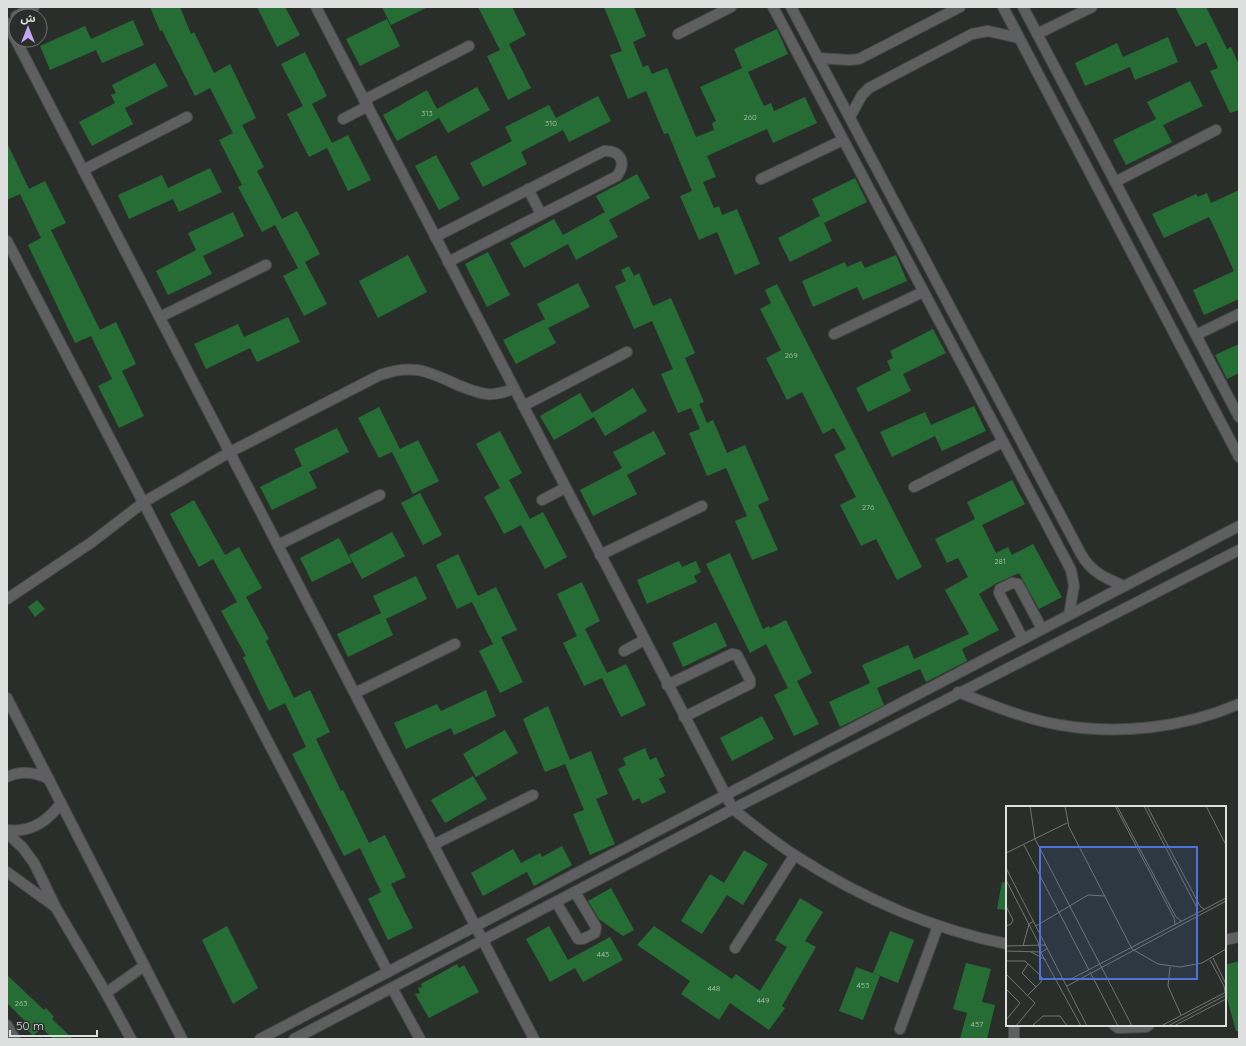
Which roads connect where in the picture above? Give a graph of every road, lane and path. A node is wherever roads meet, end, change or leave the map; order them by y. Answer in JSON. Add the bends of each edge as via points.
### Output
{"nodes":[{"id":1,"x":316,"y":7,"type":"edge"},
{"id":2,"x":731,"y":7,"type":"edge"},
{"id":3,"x":773,"y":7,"type":"edge"},
{"id":4,"x":791,"y":7,"type":"edge"},
{"id":5,"x":960,"y":7,"type":"edge"},
{"id":6,"x":1003,"y":7,"type":"edge"},
{"id":7,"x":1023,"y":7,"type":"edge"},
{"id":8,"x":1092,"y":7,"type":"edge"},
{"id":9,"x":7,"y":22,"type":"edge"},
{"id":10,"x":678,"y":34,"type":"dead end"},
{"id":11,"x":1037,"y":34,"type":"junction"},
{"id":12,"x":1019,"y":38,"type":"junction"},
{"id":13,"x":469,"y":46,"type":"dead end"},
{"id":14,"x":818,"y":58,"type":"junction"},
{"id":15,"x":366,"y":103,"type":"junction"},
{"id":16,"x":187,"y":117,"type":"dead end"},
{"id":17,"x":850,"y":117,"type":"junction"},
{"id":18,"x":343,"y":119,"type":"dead end"},
{"id":19,"x":1216,"y":130,"type":"dead end"},
{"id":20,"x":843,"y":140,"type":"junction"},
{"id":21,"x":83,"y":170,"type":"junction"},
{"id":22,"x":761,"y":179,"type":"dead end"},
{"id":23,"x":1115,"y":182,"type":"junction"},
{"id":24,"x":528,"y":190,"type":"junction"},
{"id":25,"x":541,"y":214,"type":"junction"},
{"id":26,"x":435,"y":237,"type":"junction"},
{"id":27,"x":7,"y":241,"type":"edge"},
{"id":28,"x":448,"y":262,"type":"junction"},
{"id":29,"x":266,"y":265,"type":"dead end"},
{"id":30,"x":923,"y":292,"type":"junction"},
{"id":31,"x":1239,"y":314,"type":"edge"},
{"id":32,"x":160,"y":317,"type":"junction"},
{"id":33,"x":834,"y":334,"type":"dead end"},
{"id":34,"x":1196,"y":335,"type":"junction"},
{"id":35,"x":627,"y":352,"type":"dead end"},
{"id":36,"x":514,"y":389,"type":"junction"},
{"id":37,"x":523,"y":406,"type":"junction"},
{"id":38,"x":1239,"y":417,"type":"edge"},
{"id":39,"x":1003,"y":442,"type":"junction"},
{"id":40,"x":230,"y":452,"type":"junction"},
{"id":41,"x":1239,"y":457,"type":"edge"},
{"id":42,"x":914,"y":487,"type":"dead end"},
{"id":43,"x":565,"y":488,"type":"junction"},
{"id":44,"x":380,"y":495,"type":"dead end"},
{"id":45,"x":542,"y":500,"type":"dead end"},
{"id":46,"x":144,"y":502,"type":"junction"},
{"id":47,"x":702,"y":506,"type":"dead end"},
{"id":48,"x":1239,"y":526,"type":"edge"},
{"id":49,"x":278,"y":546,"type":"junction"},
{"id":50,"x":1239,"y":550,"type":"edge"},
{"id":51,"x":600,"y":555,"type":"junction"},
{"id":52,"x":1124,"y":586,"type":"junction"},
{"id":53,"x":7,"y":599,"type":"edge"},
{"id":54,"x":1069,"y":615,"type":"junction"},
{"id":55,"x":1042,"y":629,"type":"junction"},
{"id":56,"x":1023,"y":639,"type":"junction"},
{"id":57,"x":644,"y":640,"type":"junction"},
{"id":58,"x":454,"y":644,"type":"dead end"},
{"id":59,"x":624,"y":651,"type":"dead end"},
{"id":60,"x":667,"y":685,"type":"junction"},
{"id":61,"x":958,"y":692,"type":"junction"},
{"id":62,"x":355,"y":693,"type":"junction"},
{"id":63,"x":7,"y":698,"type":"edge"},
{"id":64,"x":1239,"y":704,"type":"edge"},
{"id":65,"x":684,"y":717,"type":"junction"},
{"id":66,"x":7,"y":777,"type":"edge"},
{"id":67,"x":48,"y":779,"type":"junction"},
{"id":68,"x":533,"y":795,"type":"dead end"},
{"id":69,"x":725,"y":795,"type":"junction"},
{"id":70,"x":61,"y":803,"type":"junction"},
{"id":71,"x":732,"y":809,"type":"junction"},
{"id":72,"x":7,"y":830,"type":"edge"},
{"id":73,"x":7,"y":833,"type":"edge"},
{"id":74,"x":433,"y":845,"type":"junction"},
{"id":75,"x":794,"y":856,"type":"junction"},
{"id":76,"x":7,"y":872,"type":"edge"},
{"id":77,"x":575,"y":892,"type":"junction"},
{"id":78,"x":556,"y":902,"type":"junction"},
{"id":79,"x":56,"y":908,"type":"junction"},
{"id":80,"x":476,"y":926,"type":"junction"},
{"id":81,"x":938,"y":926,"type":"junction"},
{"id":82,"x":1239,"y":937,"type":"edge"},
{"id":83,"x":483,"y":940,"type":"junction"},
{"id":84,"x":1226,"y":940,"type":"edge"},
{"id":85,"x":1006,"y":944,"type":"edge"},
{"id":86,"x":735,"y":948,"type":"dead end"},
{"id":87,"x":144,"y":966,"type":"junction"},
{"id":88,"x":388,"y":972,"type":"junction"},
{"id":89,"x":392,"y":988,"type":"junction"},
{"id":90,"x":106,"y":993,"type":"junction"},
{"id":91,"x":7,"y":1025,"type":"edge"},
{"id":92,"x":1014,"y":1026,"type":"edge"},
{"id":93,"x":1115,"y":1026,"type":"edge"},
{"id":94,"x":1148,"y":1026,"type":"edge"},
{"id":95,"x":900,"y":1029,"type":"dead end"},
{"id":96,"x":15,"y":1039,"type":"edge"},
{"id":97,"x":131,"y":1039,"type":"edge"},
{"id":98,"x":182,"y":1039,"type":"edge"},
{"id":99,"x":260,"y":1039,"type":"edge"},
{"id":100,"x":294,"y":1039,"type":"edge"},
{"id":101,"x":420,"y":1039,"type":"edge"},
{"id":102,"x":534,"y":1039,"type":"edge"},
{"id":103,"x":1014,"y":1039,"type":"edge"}],
"edges":[{"from":1,"to":15,"type":"street"},
{"from":2,"to":10,"type":"street"},
{"from":3,"to":20,"type":"street"},
{"from":4,"to":14,"type":"street"},
{"from":5,"to":14,"type":"street","via":[[859,59]]},
{"from":6,"to":12,"type":"street"},
{"from":7,"to":11,"type":"street"},
{"from":8,"to":11,"type":"street"},
{"from":9,"to":21,"type":"street"},
{"from":11,"to":23,"type":"street"},
{"from":12,"to":17,"type":"street","via":[[988,30],[972,34],[869,88],[862,95]]},
{"from":12,"to":41,"type":"street"},
{"from":13,"to":15,"type":"street"},
{"from":14,"to":17,"type":"street"},
{"from":15,"to":18,"type":"street"},
{"from":15,"to":26,"type":"street"},
{"from":16,"to":21,"type":"street"},
{"from":17,"to":52,"type":"street","via":[[1080,554],[1097,574]]},
{"from":19,"to":23,"type":"street"},
{"from":20,"to":22,"type":"street"},
{"from":20,"to":30,"type":"street"},
{"from":21,"to":32,"type":"street"},
{"from":23,"to":34,"type":"street"},
{"from":24,"to":25,"type":"street"},
{"from":24,"to":25,"type":"street","via":[[604,151],[618,154],[622,161],[622,169],[617,176]]},
{"from":24,"to":26,"type":"street"},
{"from":25,"to":28,"type":"street"},
{"from":26,"to":28,"type":"street"},
{"from":27,"to":46,"type":"street"},
{"from":28,"to":36,"type":"street"},
{"from":29,"to":32,"type":"street"},
{"from":30,"to":33,"type":"street"},
{"from":30,"to":39,"type":"street"},
{"from":31,"to":34,"type":"street"},
{"from":32,"to":40,"type":"street"},
{"from":34,"to":38,"type":"street"},
{"from":35,"to":37,"type":"street"},
{"from":36,"to":37,"type":"street"},
{"from":36,"to":40,"type":"street","via":[[488,394],[471,390],[423,370],[394,370]]},
{"from":37,"to":43,"type":"street"},
{"from":39,"to":42,"type":"street"},
{"from":39,"to":54,"type":"street","via":[[1071,570],[1074,586]]},
{"from":40,"to":46,"type":"street"},
{"from":40,"to":49,"type":"street"},
{"from":43,"to":45,"type":"street"},
{"from":43,"to":51,"type":"street"},
{"from":44,"to":49,"type":"street"},
{"from":46,"to":53,"type":"street","via":[[92,542]]},
{"from":46,"to":88,"type":"street"},
{"from":47,"to":51,"type":"street"},
{"from":48,"to":52,"type":"street"},
{"from":49,"to":62,"type":"street"},
{"from":50,"to":61,"type":"street"},
{"from":51,"to":57,"type":"street"},
{"from":52,"to":54,"type":"street"},
{"from":54,"to":55,"type":"street"},
{"from":55,"to":56,"type":"street"},
{"from":55,"to":56,"type":"street","via":[[1018,584],[1012,583],[1000,589],[999,593]]},
{"from":56,"to":69,"type":"street"},
{"from":57,"to":59,"type":"street"},
{"from":57,"to":60,"type":"street"},
{"from":58,"to":62,"type":"street"},
{"from":60,"to":65,"type":"street"},
{"from":60,"to":65,"type":"street","via":[[732,654],[737,655],[750,684]]},
{"from":61,"to":64,"type":"street","via":[[1007,711],[1059,725],[1113,730],[1167,726],[1219,713]]},
{"from":61,"to":71,"type":"street"},
{"from":62,"to":74,"type":"street"},
{"from":63,"to":67,"type":"street"},
{"from":65,"to":69,"type":"street"},
{"from":66,"to":67,"type":"street","via":[[25,772]]},
{"from":67,"to":70,"type":"street"},
{"from":68,"to":74,"type":"street"},
{"from":69,"to":71,"type":"street"},
{"from":69,"to":80,"type":"street"},
{"from":70,"to":72,"type":"street","via":[[42,823],[26,829]]},
{"from":70,"to":87,"type":"street"},
{"from":71,"to":75,"type":"street"},
{"from":71,"to":77,"type":"street"},
{"from":73,"to":79,"type":"street","via":[[34,863]]},
{"from":74,"to":80,"type":"street"},
{"from":75,"to":81,"type":"street","via":[[864,896]]},
{"from":75,"to":86,"type":"street"},
{"from":76,"to":79,"type":"street"},
{"from":77,"to":78,"type":"street"},
{"from":77,"to":78,"type":"street","via":[[596,928],[595,933],[583,940],[578,939]]},
{"from":78,"to":83,"type":"street"},
{"from":79,"to":90,"type":"street"},
{"from":80,"to":83,"type":"street"},
{"from":80,"to":88,"type":"street"},
{"from":81,"to":85,"type":"street"},
{"from":81,"to":95,"type":"street"},
{"from":82,"to":84,"type":"street"},
{"from":83,"to":89,"type":"street"},
{"from":83,"to":102,"type":"street"},
{"from":87,"to":90,"type":"street"},
{"from":87,"to":98,"type":"street"},
{"from":88,"to":99,"type":"street"},
{"from":89,"to":100,"type":"street"},
{"from":89,"to":101,"type":"street"},
{"from":90,"to":97,"type":"street"},
{"from":91,"to":96,"type":"street"},
{"from":92,"to":103,"type":"street"},
{"from":93,"to":94,"type":"street"}]}
